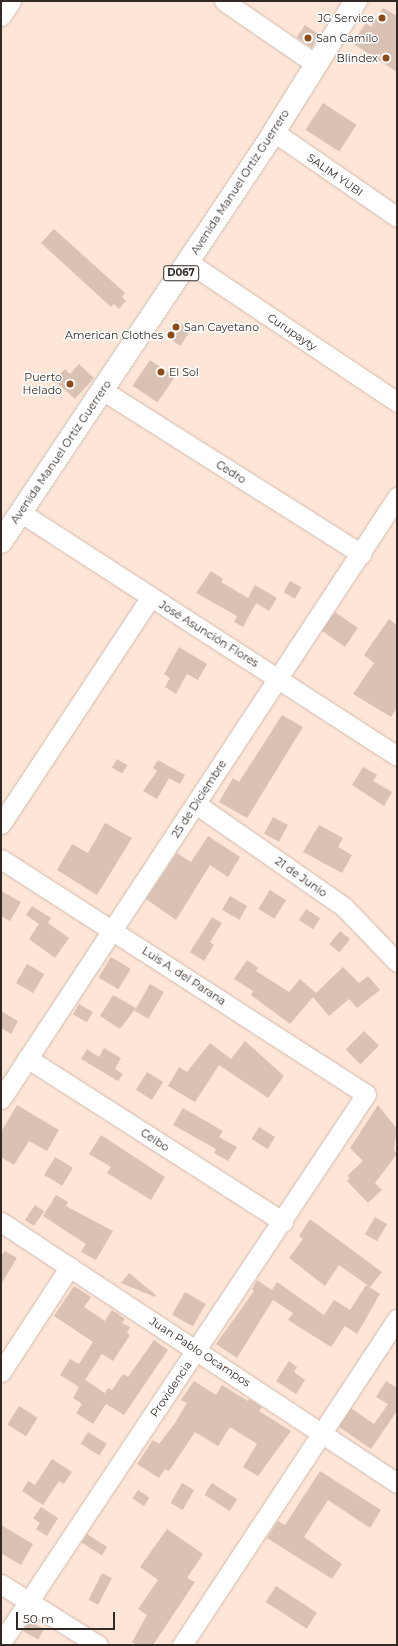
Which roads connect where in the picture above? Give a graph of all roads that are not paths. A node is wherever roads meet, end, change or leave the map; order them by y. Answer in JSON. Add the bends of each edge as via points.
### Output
{"nodes":[{"id":1,"x":224,"y":1,"type":"edge"},
{"id":2,"x":356,"y":1,"type":"edge"},
{"id":3,"x":316,"y":65,"type":"junction"},
{"id":4,"x":274,"y":132,"type":"junction"},
{"id":5,"x":397,"y":217,"type":"edge"},
{"id":6,"x":188,"y":262,"type":"junction"},
{"id":7,"x":102,"y":390,"type":"junction"},
{"id":8,"x":397,"y":402,"type":"edge"},
{"id":9,"x":397,"y":498,"type":"edge"},
{"id":10,"x":20,"y":512,"type":"junction"},
{"id":11,"x":1,"y":542,"type":"edge"},
{"id":12,"x":361,"y":554,"type":"junction"},
{"id":13,"x":150,"y":598,"type":"junction"},
{"id":14,"x":278,"y":677,"type":"junction"},
{"id":15,"x":397,"y":756,"type":"edge"},
{"id":16,"x":196,"y":804,"type":"junction"},
{"id":17,"x":1,"y":824,"type":"edge"},
{"id":18,"x":1,"y":859,"type":"edge"},
{"id":19,"x":113,"y":930,"type":"junction"},
{"id":20,"x":397,"y":962,"type":"edge"},
{"id":21,"x":27,"y":1058,"type":"junction"},
{"id":22,"x":366,"y":1094,"type":"joint"},
{"id":23,"x":1,"y":1099,"type":"edge"},
{"id":24,"x":1,"y":1222,"type":"edge"},
{"id":25,"x":283,"y":1222,"type":"junction"},
{"id":26,"x":70,"y":1266,"type":"junction"},
{"id":27,"x":397,"y":1318,"type":"edge"},
{"id":28,"x":198,"y":1350,"type":"junction"},
{"id":29,"x":1,"y":1372,"type":"edge"},
{"id":30,"x":320,"y":1432,"type":"junction"},
{"id":31,"x":397,"y":1483,"type":"edge"},
{"id":32,"x":1,"y":1584,"type":"edge"},
{"id":33,"x":28,"y":1601,"type":"junction"},
{"id":34,"x":1,"y":1643,"type":"edge"},
{"id":35,"x":98,"y":1645,"type":"edge"},
{"id":36,"x":182,"y":1645,"type":"edge"}],
"edges":[{"from":1,"to":3,"type":"street"},
{"from":2,"to":3,"type":"main road","name":"Avenida Manuel Ortíz Guerrero","number":"D067"},
{"from":3,"to":4,"type":"main road","name":"Avenida Manuel Ortíz Guerrero","number":"D067"},
{"from":4,"to":5,"type":"street","name":"SALIM YUBI"},
{"from":4,"to":6,"type":"main road","name":"Avenida Manuel Ortíz Guerrero","number":"D067"},
{"from":6,"to":7,"type":"main road","name":"Avenida Manuel Ortíz Guerrero","number":"D067"},
{"from":6,"to":8,"type":"street","name":"Curupayty"},
{"from":7,"to":10,"type":"main road","name":"Avenida Manuel Ortíz Guerrero","number":"D067"},
{"from":7,"to":12,"type":"street","name":"Cedro"},
{"from":9,"to":12,"type":"street","name":"25 de Diciembre"},
{"from":10,"to":11,"type":"main road","name":"Avenida Manuel Ortíz Guerrero","number":"D067"},
{"from":10,"to":13,"type":"street","name":"José Asunción Flores"},
{"from":12,"to":14,"type":"street","name":"25 de Diciembre"},
{"from":13,"to":14,"type":"street","name":"José Asunción Flores"},
{"from":13,"to":17,"type":"street"},
{"from":14,"to":15,"type":"street","name":"José Asunción Flores"},
{"from":14,"to":16,"type":"street","name":"25 de Diciembre"},
{"from":16,"to":19,"type":"street","name":"25 de Diciembre"},
{"from":16,"to":20,"type":"street","name":"21 de Junio","via":[[344,907]]},
{"from":18,"to":19,"type":"street","name":"Luis A. del Parana"},
{"from":19,"to":21,"type":"street","name":"25 de Diciembre"},
{"from":19,"to":22,"type":"street","name":"Luis A. del Parana"},
{"from":21,"to":23,"type":"street","name":"25 de Diciembre"},
{"from":21,"to":25,"type":"street","name":"Ceibo"},
{"from":22,"to":25,"type":"street","name":"Providencia"},
{"from":24,"to":26,"type":"street","name":"Juan Pablo Ocampos"},
{"from":25,"to":28,"type":"street","name":"Providencia"},
{"from":26,"to":28,"type":"street","name":"Juan Pablo Ocampos"},
{"from":26,"to":29,"type":"street"},
{"from":27,"to":30,"type":"street"},
{"from":28,"to":30,"type":"street","name":"Juan Pablo Ocampos"},
{"from":28,"to":33,"type":"street","name":"Providencia"},
{"from":30,"to":31,"type":"street","name":"Juan Pablo Ocampos"},
{"from":30,"to":36,"type":"street"},
{"from":32,"to":33,"type":"street"},
{"from":33,"to":34,"type":"street","name":"Providencia"},
{"from":33,"to":35,"type":"street"}]}
